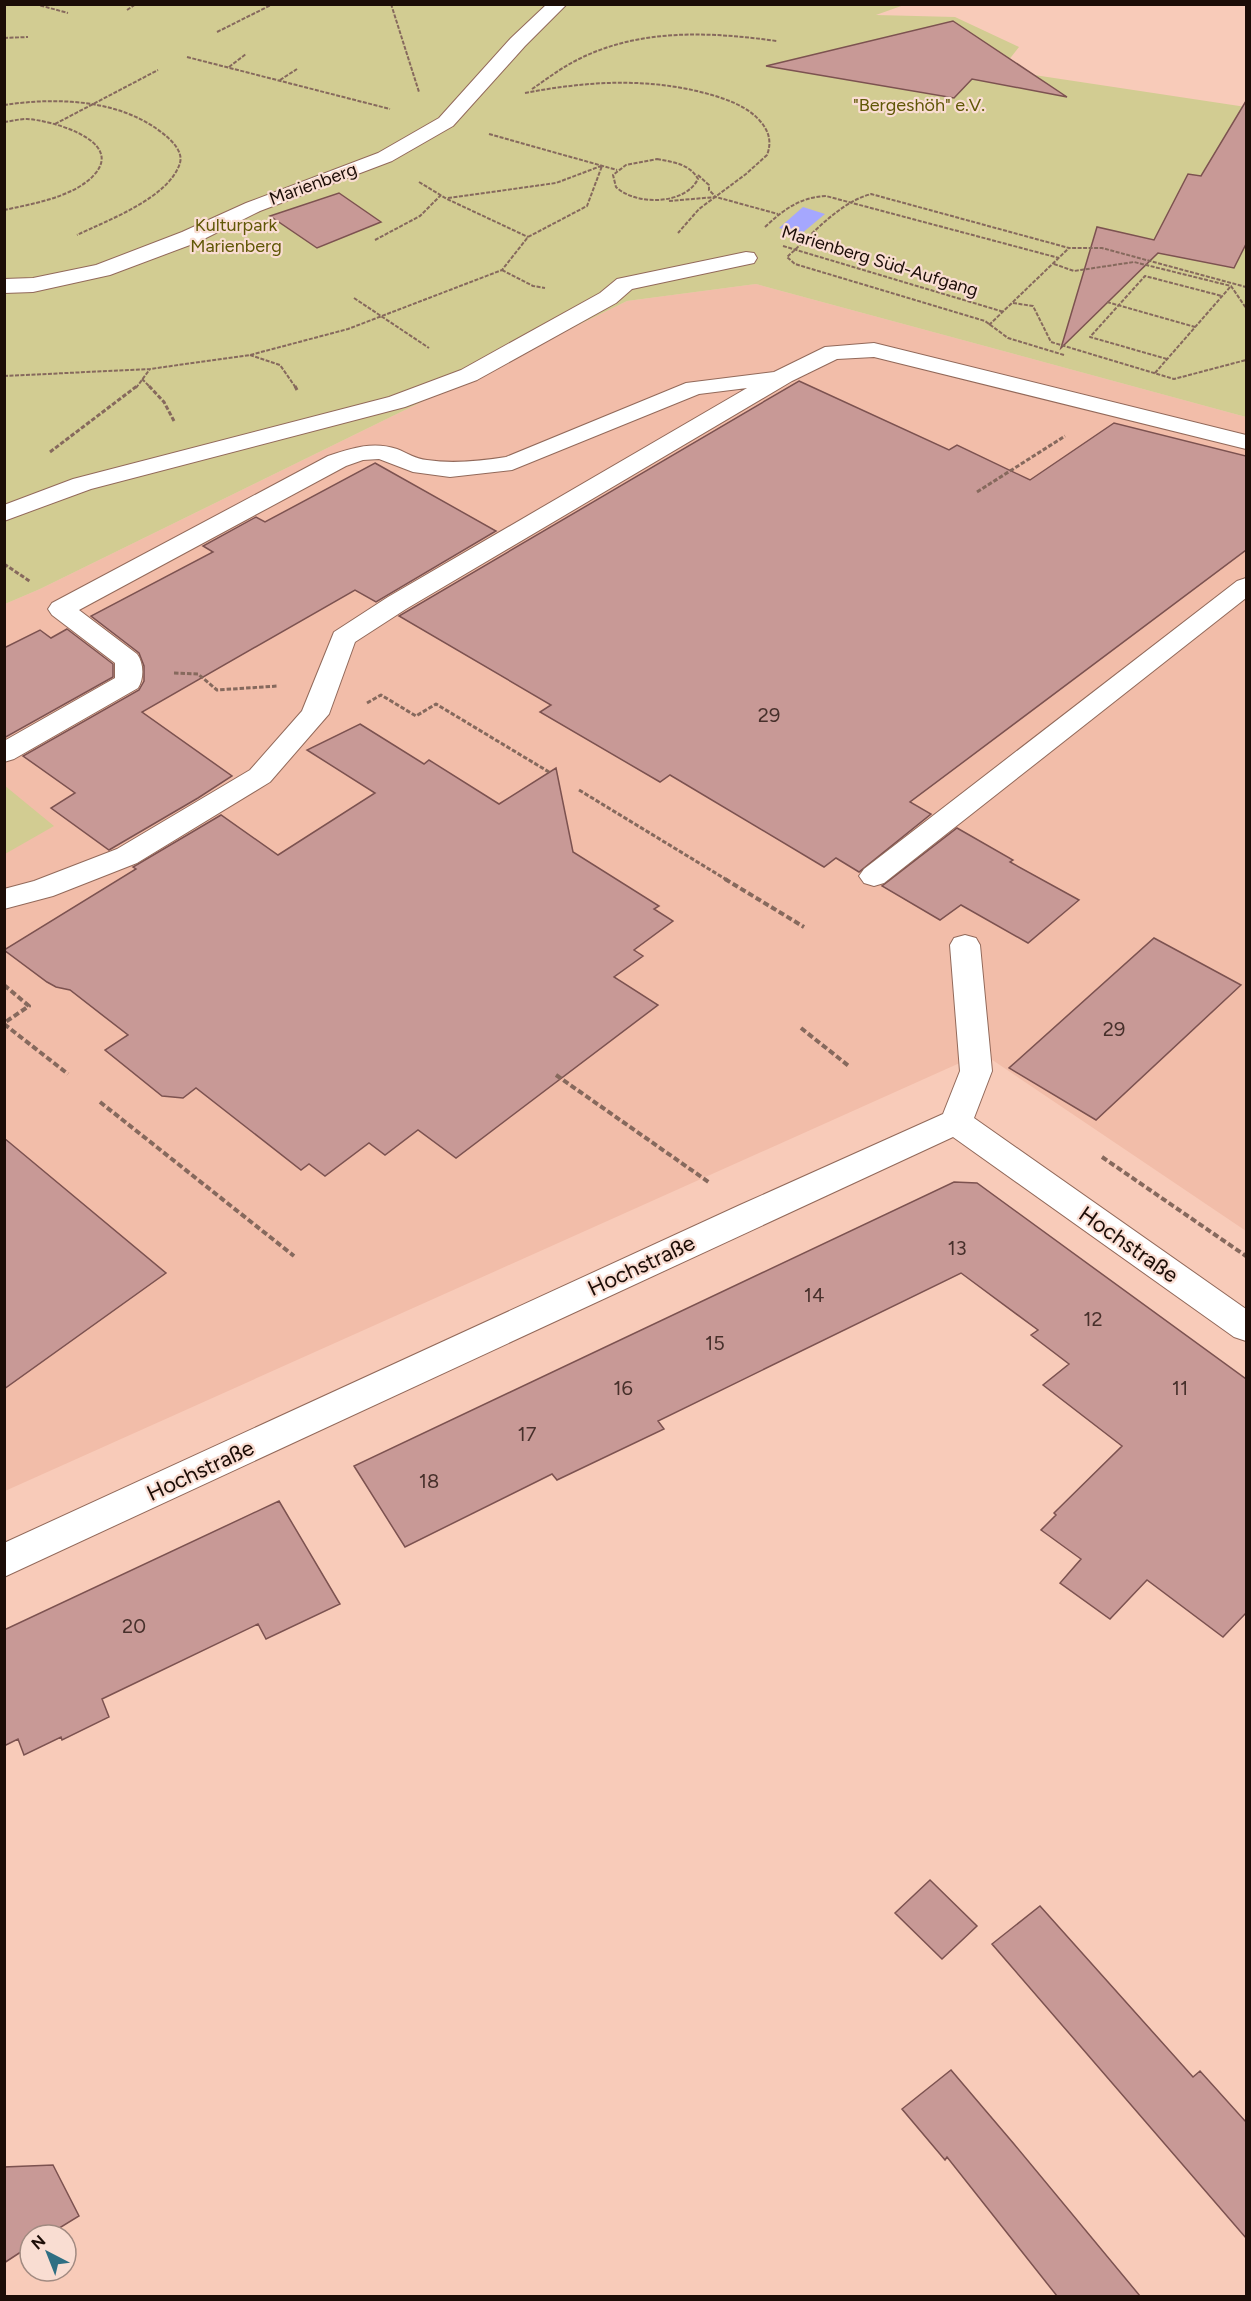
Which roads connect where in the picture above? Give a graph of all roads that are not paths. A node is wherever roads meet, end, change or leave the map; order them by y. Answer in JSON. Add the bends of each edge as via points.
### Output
{"nodes":[{"id":1,"x":558,"y":4,"type":"edge"},
{"id":2,"x":746,"y":258,"type":"dead end"},
{"id":3,"x":4,"y":286,"type":"edge"},
{"id":4,"x":784,"y":376,"type":"junction"},
{"id":5,"x":1246,"y":442,"type":"edge"},
{"id":6,"x":4,"y":514,"type":"edge"},
{"id":7,"x":1246,"y":586,"type":"edge"},
{"id":8,"x":4,"y":753,"type":"edge"},
{"id":9,"x":874,"y":876,"type":"dead end"},
{"id":10,"x":4,"y":899,"type":"edge"},
{"id":11,"x":964,"y":945,"type":"dead end"},
{"id":12,"x":956,"y":1122,"type":"junction"},
{"id":13,"x":1246,"y":1327,"type":"edge"},
{"id":14,"x":6,"y":1560,"type":"edge"}],
"edges":[{"from":1,"to":3,"type":"street","name":"Marienberg","via":[[518,42],[471,98],[385,157],[102,270],[33,285]]},
{"from":2,"to":6,"type":"street","via":[[625,284],[608,298],[469,375],[397,402],[82,484]]},
{"from":4,"to":5,"type":"street","via":[[833,352],[874,350]]},
{"from":4,"to":8,"type":"street","via":[[694,388],[512,463],[447,470],[412,465],[385,452],[362,453],[337,461],[61,609],[128,660],[128,682]]},
{"from":4,"to":10,"type":"street","via":[[343,638],[315,714],[260,776],[128,856],[43,889]]},
{"from":7,"to":9,"type":"street"},
{"from":11,"to":12,"type":"street","via":[[976,1071]]},
{"from":12,"to":13,"type":"street","name":"Hochstraße"},
{"from":12,"to":14,"type":"street","name":"Hochstraße"}]}
